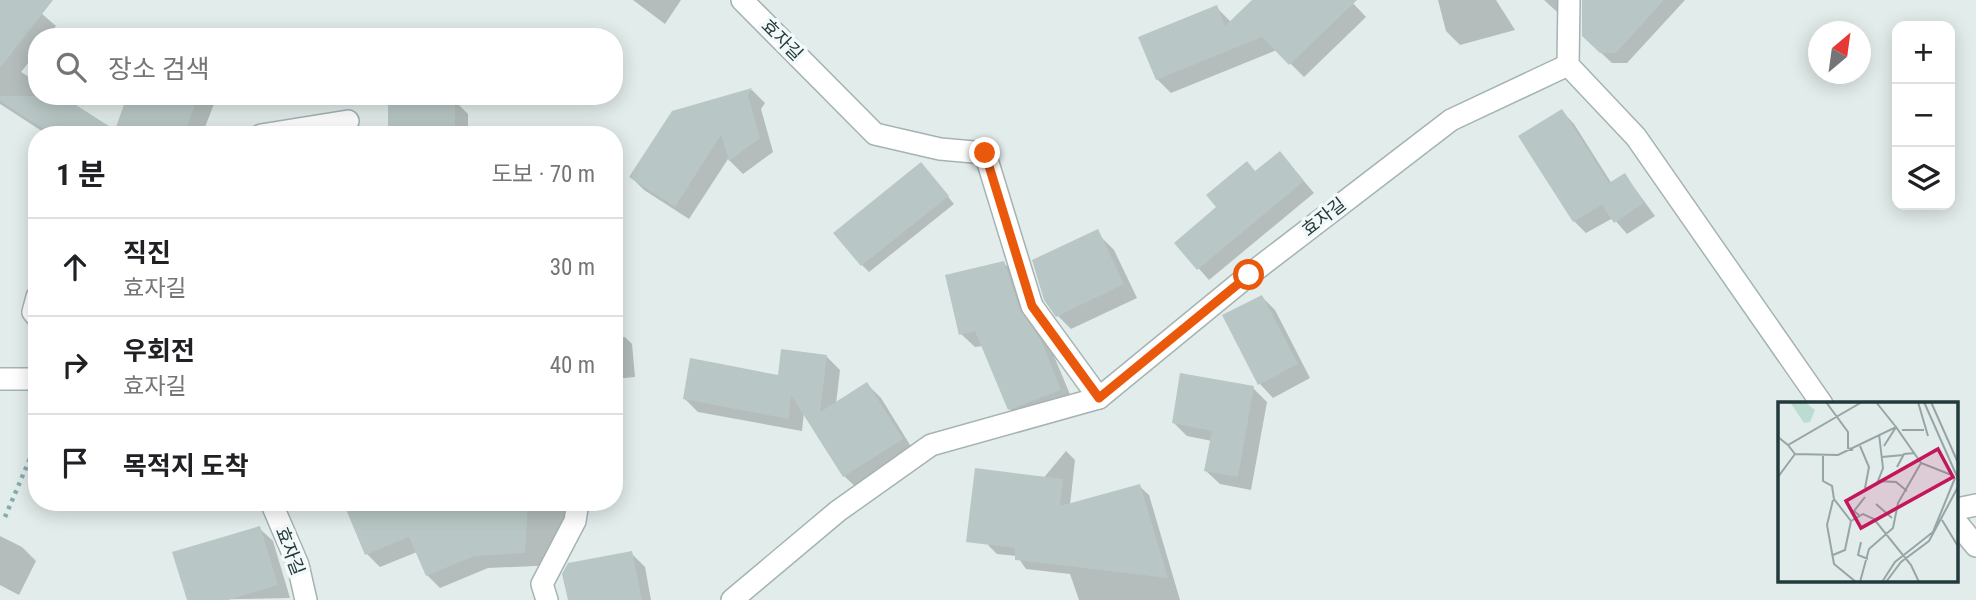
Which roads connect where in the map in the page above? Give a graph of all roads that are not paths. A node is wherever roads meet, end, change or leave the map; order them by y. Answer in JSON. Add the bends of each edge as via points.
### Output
{"nodes":[{"id":1,"x":742,"y":0,"type":"edge"},
{"id":2,"x":1569,"y":0,"type":"edge"},
{"id":3,"x":1568,"y":65,"type":"junction"},
{"id":4,"x":348,"y":121,"type":"dead end"},
{"id":5,"x":317,"y":126,"type":"edge"},
{"id":6,"x":0,"y":379,"type":"edge"},
{"id":7,"x":28,"y":379,"type":"edge"},
{"id":8,"x":1099,"y":398,"type":"junction"},
{"id":9,"x":1821,"y":402,"type":"edge"},
{"id":10,"x":1976,"y":505,"type":"edge"},
{"id":11,"x":1958,"y":509,"type":"edge"},
{"id":12,"x":275,"y":511,"type":"edge"},
{"id":13,"x":577,"y":511,"type":"edge"},
{"id":14,"x":1958,"y":524,"type":"edge"},
{"id":15,"x":1976,"y":546,"type":"edge"},
{"id":16,"x":306,"y":600,"type":"edge"},
{"id":17,"x":547,"y":600,"type":"edge"},
{"id":18,"x":732,"y":600,"type":"edge"}],
"edges":[{"from":1,"to":8,"type":"street","name":"효자길","via":[[875,134],[940,149],[985,153],[1032,306]]},
{"from":2,"to":3,"type":"street"},
{"from":3,"to":8,"type":"street","name":"효자길","via":[[1451,120],[1249,275]]},
{"from":3,"to":9,"type":"street","via":[[1636,137]]},
{"from":4,"to":5,"type":"street"},
{"from":6,"to":7,"type":"street"},
{"from":8,"to":18,"type":"street","name":"효자길","via":[[931,445],[838,511]]},
{"from":10,"to":11,"type":"street"},
{"from":12,"to":16,"type":"street","name":"효자길","via":[[299,565]]},
{"from":13,"to":17,"type":"street","via":[[542,584]]},
{"from":14,"to":15,"type":"street"}]}
